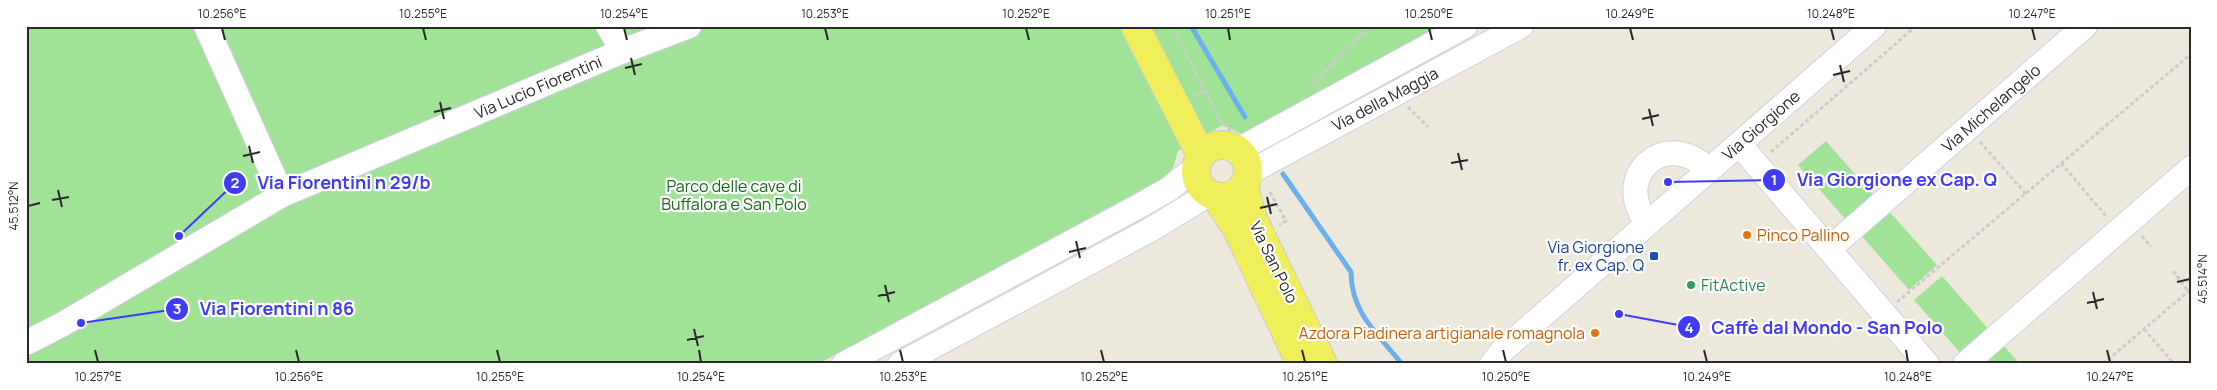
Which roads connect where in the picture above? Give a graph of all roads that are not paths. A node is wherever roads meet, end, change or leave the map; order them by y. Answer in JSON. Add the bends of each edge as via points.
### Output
{"nodes":[{"id":1,"x":206,"y":26,"type":"edge"},
{"id":2,"x":608,"y":26,"type":"edge"},
{"id":3,"x":1135,"y":26,"type":"edge"},
{"id":4,"x":1150,"y":26,"type":"edge"},
{"id":5,"x":1465,"y":26,"type":"edge"},
{"id":6,"x":1521,"y":26,"type":"edge"},
{"id":7,"x":1874,"y":26,"type":"edge"},
{"id":8,"x":2085,"y":26,"type":"edge"},
{"id":9,"x":685,"y":27,"type":"edge"},
{"id":10,"x":623,"y":51,"type":"junction"},
{"id":11,"x":1739,"y":144,"type":"junction"},
{"id":12,"x":1232,"y":162,"type":"junction"},
{"id":13,"x":2191,"y":168,"type":"edge"},
{"id":14,"x":1709,"y":170,"type":"junction"},
{"id":15,"x":282,"y":195,"type":"junction"},
{"id":16,"x":1212,"y":196,"type":"junction"},
{"id":17,"x":1647,"y":223,"type":"junction"},
{"id":18,"x":1829,"y":249,"type":"junction"},
{"id":19,"x":26,"y":343,"type":"edge"},
{"id":20,"x":859,"y":360,"type":"edge"},
{"id":21,"x":900,"y":364,"type":"edge"},
{"id":22,"x":1301,"y":364,"type":"edge"},
{"id":23,"x":1324,"y":364,"type":"edge"},
{"id":24,"x":1492,"y":364,"type":"edge"},
{"id":25,"x":1927,"y":364,"type":"edge"},
{"id":26,"x":1965,"y":364,"type":"edge"}],
"edges":[{"from":1,"to":15,"type":"street"},
{"from":2,"to":10,"type":"street","name":"Via Lucio Fiorentini"},
{"from":3,"to":12,"type":"main road","name":"Via San Polo"},
{"from":4,"to":12,"type":"main road","name":"Via San Polo","via":[[1189,98]]},
{"from":5,"to":12,"type":"street","name":"Via della Maggia"},
{"from":6,"to":12,"type":"street","name":"Via della Maggia"},
{"from":7,"to":11,"type":"street","name":"Via Giorgione"},
{"from":8,"to":18,"type":"street","name":"Via Michelangelo"},
{"from":9,"to":10,"type":"street","name":"Via Lucio Fiorentini"},
{"from":10,"to":15,"type":"street","name":"Via Lucio Fiorentini"},
{"from":11,"to":14,"type":"street","name":"Via Giorgione"},
{"from":11,"to":18,"type":"street"},
{"from":12,"to":16,"type":"main road","via":[[1236,193],[1227,197]]},
{"from":12,"to":16,"type":"main road","name":"Via San Polo","via":[[1198,183]]},
{"from":12,"to":20,"type":"street","via":[[1169,188]]},
{"from":12,"to":23,"type":"main road","name":"Via San Polo","via":[[1252,217]]},
{"from":13,"to":26,"type":"street"},
{"from":14,"to":17,"type":"street","name":"Via Giorgione"},
{"from":14,"to":17,"type":"street","via":[[1687,154],[1673,152],[1648,163],[1635,186],[1635,200]]},
{"from":15,"to":19,"type":"street","name":"Via Lucio Fiorentini","via":[[64,324]]},
{"from":16,"to":21,"type":"street"},
{"from":16,"to":22,"type":"main road","name":"Via San Polo","via":[[1237,229]]},
{"from":17,"to":24,"type":"street","name":"Via Giorgione","via":[[1503,350]]},
{"from":18,"to":25,"type":"street"}]}
